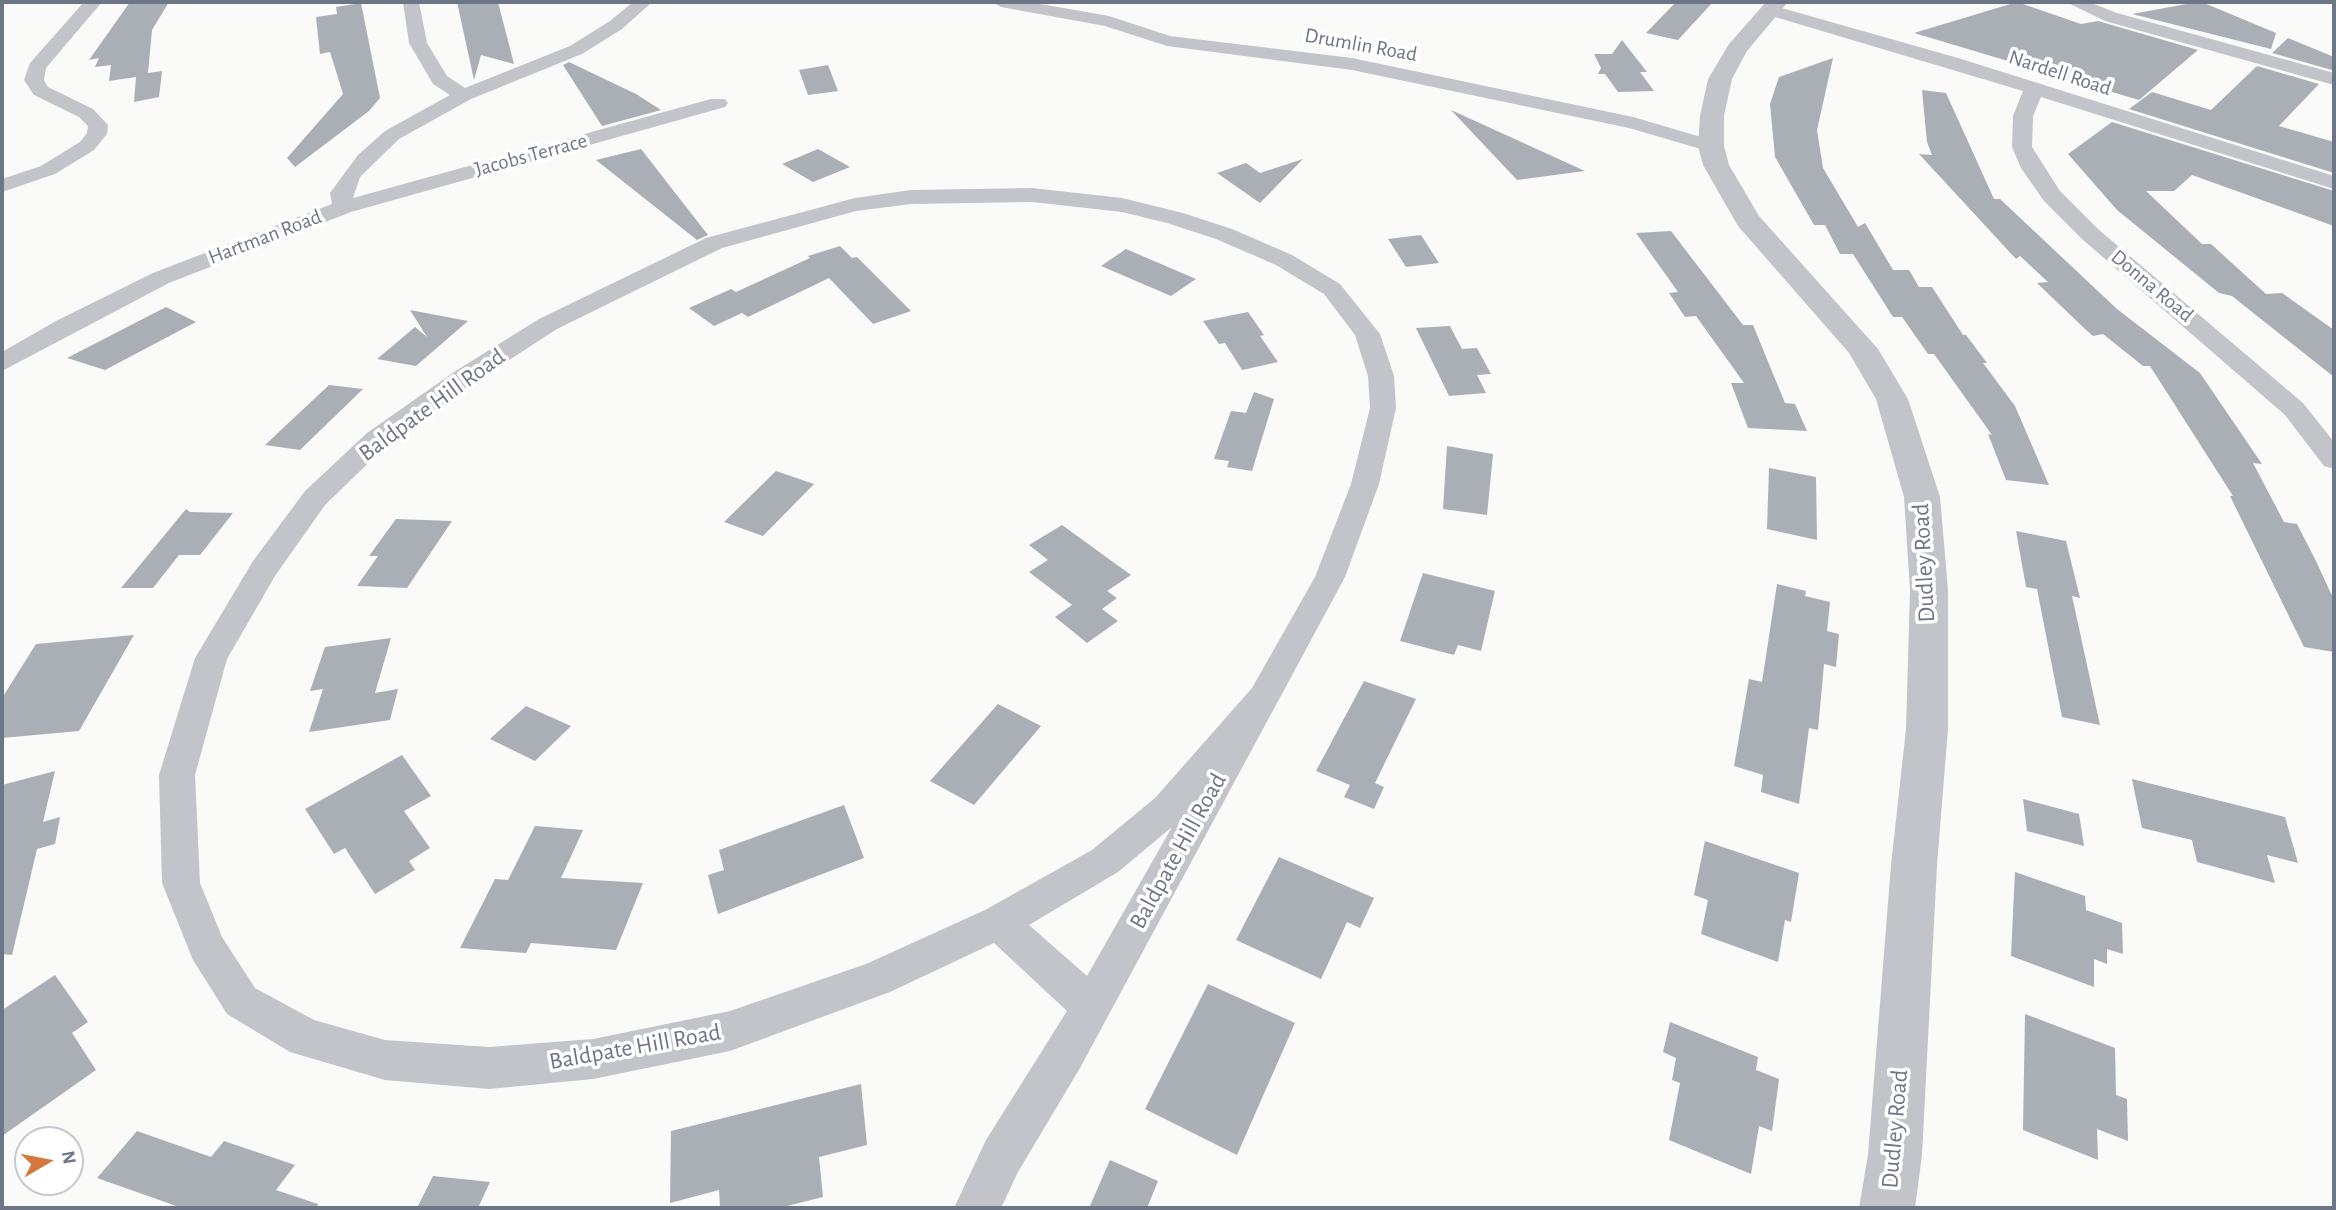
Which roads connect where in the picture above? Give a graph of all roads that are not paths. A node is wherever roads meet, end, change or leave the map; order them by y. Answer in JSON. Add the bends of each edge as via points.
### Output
{"nodes":[{"id":1,"x":93,"y":2,"type":"edge"},
{"id":2,"x":411,"y":2,"type":"edge"},
{"id":3,"x":643,"y":2,"type":"edge"},
{"id":4,"x":1001,"y":2,"type":"edge"},
{"id":5,"x":2075,"y":2,"type":"edge"},
{"id":6,"x":1774,"y":6,"type":"edge"},
{"id":7,"x":2334,"y":79,"type":"edge"},
{"id":8,"x":2034,"y":89,"type":"junction"},
{"id":9,"x":464,"y":95,"type":"junction"},
{"id":10,"x":718,"y":103,"type":"dead end"},
{"id":11,"x":1711,"y":146,"type":"junction"},
{"id":12,"x":2334,"y":183,"type":"edge"},
{"id":13,"x":2,"y":186,"type":"edge"},
{"id":14,"x":343,"y":207,"type":"junction"},
{"id":15,"x":2,"y":363,"type":"edge"},
{"id":16,"x":2334,"y":460,"type":"edge"},
{"id":17,"x":1264,"y":697,"type":"junction"},
{"id":18,"x":999,"y":922,"type":"junction"},
{"id":19,"x":1091,"y":1006,"type":"junction"},
{"id":20,"x":977,"y":1208,"type":"edge"},
{"id":21,"x":1887,"y":1208,"type":"edge"}],
"edges":[{"from":1,"to":13,"type":"street","via":[[37,67],[34,80],[41,91],[86,113],[98,125],[97,134],[48,170]]},
{"from":2,"to":9,"type":"street","via":[[418,43],[440,80]]},
{"from":3,"to":9,"type":"street","name":"Hartman Road","via":[[576,50]]},
{"from":4,"to":11,"type":"street","name":"Drumlin Road","via":[[1109,21],[1167,41],[1352,64],[1623,121]]},
{"from":5,"to":7,"type":"street","via":[[2112,17]]},
{"from":6,"to":8,"type":"street","name":"Nardell Road"},
{"from":6,"to":11,"type":"street","name":"Dudley Road","via":[[1737,49],[1720,79]]},
{"from":8,"to":12,"type":"street","name":"Nardell Road"},
{"from":8,"to":16,"type":"street","name":"Donna Road","via":[[2023,116],[2022,147],[2052,196],[2294,409]]},
{"from":9,"to":14,"type":"street","name":"Hartman Road","via":[[392,135],[365,159],[341,193]]},
{"from":10,"to":14,"type":"street","name":"Jacobs Terrace"},
{"from":11,"to":21,"type":"street","name":"Dudley Road","via":[[1726,186],[1748,220],[1862,349],[1892,398],[1922,497],[1929,590],[1927,729],[1895,1155]]},
{"from":14,"to":15,"type":"street","name":"Hartman Road","via":[[161,278]]},
{"from":17,"to":18,"type":"street","name":"Baldpate Hill Road","via":[[1168,809],[1105,861]]},
{"from":17,"to":18,"type":"street","name":"Baldpate Hill Road","via":[[1330,577],[1365,484],[1382,408],[1381,376],[1367,334],[1332,289],[1320,281],[1284,260],[1175,218],[1122,205],[1032,195],[911,197],[855,205],[714,243],[641,276],[548,324],[377,439],[315,498],[264,569],[211,658],[177,775],[181,883],[207,947],[241,1001],[305,1038],[385,1060],[502,1067],[593,1059],[730,1031],[876,979]]},
{"from":17,"to":19,"type":"street","name":"Baldpate Hill Road"},
{"from":18,"to":19,"type":"street"},
{"from":19,"to":20,"type":"street","name":"Baldpate Hill Road","via":[[1002,1156]]}]}
